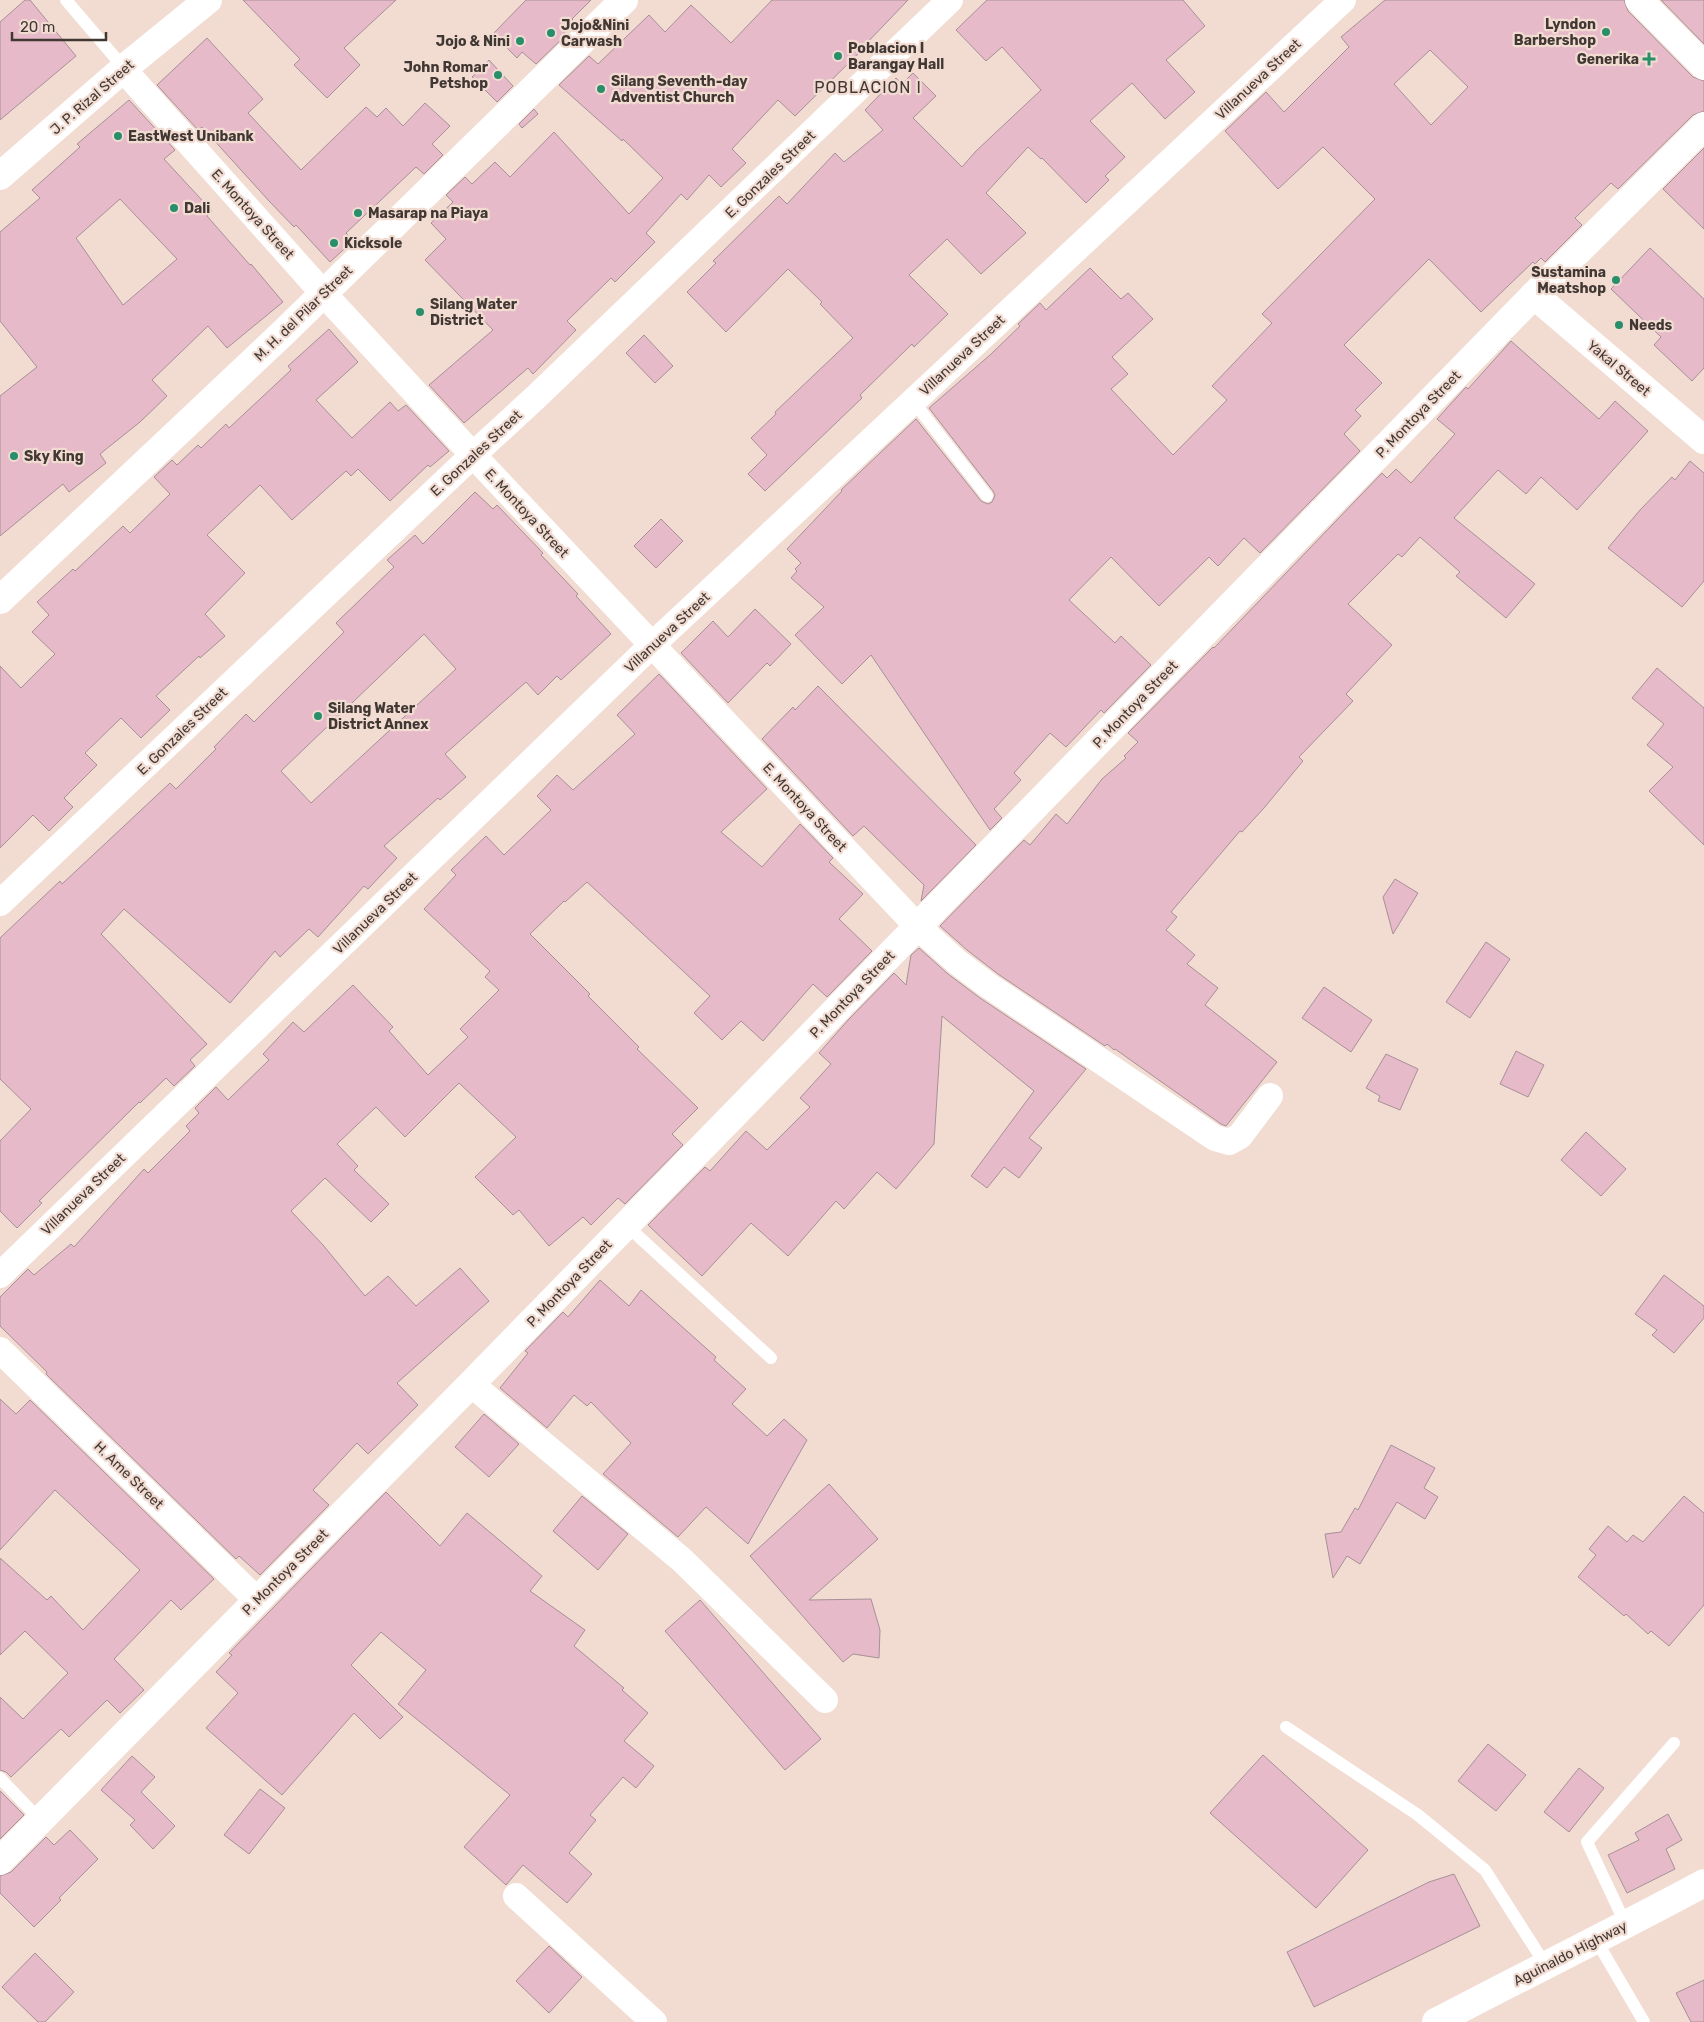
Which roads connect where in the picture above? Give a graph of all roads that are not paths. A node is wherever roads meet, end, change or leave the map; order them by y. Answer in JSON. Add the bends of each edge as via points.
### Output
{"nodes":[{"id":1,"x":66,"y":0,"type":"edge"},
{"id":2,"x":624,"y":0,"type":"edge"},
{"id":3,"x":950,"y":0,"type":"edge"},
{"id":4,"x":1343,"y":0,"type":"edge"},
{"id":5,"x":1639,"y":0,"type":"edge"},
{"id":6,"x":201,"y":2,"type":"edge"},
{"id":7,"x":1704,"y":66,"type":"edge"},
{"id":8,"x":123,"y":69,"type":"junction"},
{"id":9,"x":1704,"y":126,"type":"edge"},
{"id":10,"x":0,"y":176,"type":"edge"},
{"id":11,"x":324,"y":293,"type":"junction"},
{"id":12,"x":1534,"y":295,"type":"junction"},
{"id":13,"x":913,"y":401,"type":"junction"},
{"id":14,"x":1704,"y":440,"type":"edge"},
{"id":15,"x":473,"y":455,"type":"junction"},
{"id":16,"x":987,"y":496,"type":"dead end"},
{"id":17,"x":0,"y":600,"type":"edge"},
{"id":18,"x":652,"y":645,"type":"junction"},
{"id":19,"x":0,"y":903,"type":"edge"},
{"id":20,"x":918,"y":927,"type":"junction"},
{"id":21,"x":1270,"y":1096,"type":"dead end"},
{"id":22,"x":626,"y":1225,"type":"junction"},
{"id":23,"x":0,"y":1275,"type":"edge"},
{"id":24,"x":0,"y":1350,"type":"edge"},
{"id":25,"x":771,"y":1358,"type":"dead end"},
{"id":26,"x":471,"y":1384,"type":"junction"},
{"id":27,"x":257,"y":1600,"type":"junction"},
{"id":28,"x":826,"y":1700,"type":"dead end"},
{"id":29,"x":1286,"y":1727,"type":"dead end"},
{"id":30,"x":1674,"y":1743,"type":"dead end"},
{"id":31,"x":0,"y":1778,"type":"edge"},
{"id":32,"x":40,"y":1820,"type":"junction"},
{"id":33,"x":0,"y":1860,"type":"edge"},
{"id":34,"x":1704,"y":1883,"type":"edge"},
{"id":35,"x":516,"y":1896,"type":"dead end"},
{"id":36,"x":1626,"y":1925,"type":"junction"},
{"id":37,"x":1596,"y":1940,"type":"junction"},
{"id":38,"x":1545,"y":1964,"type":"junction"},
{"id":39,"x":654,"y":2022,"type":"edge"},
{"id":40,"x":1436,"y":2022,"type":"edge"},
{"id":41,"x":1644,"y":2022,"type":"edge"}],
"edges":[{"from":1,"to":8,"type":"lane"},
{"from":2,"to":11,"type":"street","name":"M. H. del Pilar Street"},
{"from":3,"to":15,"type":"street","name":"E. Gonzales Street"},
{"from":4,"to":13,"type":"street","name":"Villanueva Street"},
{"from":5,"to":7,"type":"street"},
{"from":6,"to":8,"type":"street","name":"J. P. Rizal Street"},
{"from":8,"to":10,"type":"street","name":"J. P. Rizal Street"},
{"from":8,"to":11,"type":"street","name":"E. Montoya Street"},
{"from":9,"to":12,"type":"street","name":"P. Montoya Street"},
{"from":11,"to":15,"type":"street","name":"E. Montoya Street"},
{"from":11,"to":17,"type":"street","name":"M. H. del Pilar Street"},
{"from":12,"to":14,"type":"street","name":"Yakal Street"},
{"from":12,"to":20,"type":"street","name":"P. Montoya Street"},
{"from":13,"to":16,"type":"lane"},
{"from":13,"to":18,"type":"street","name":"Villanueva Street"},
{"from":15,"to":18,"type":"street","name":"E. Montoya Street"},
{"from":15,"to":19,"type":"street","name":"E. Gonzales Street"},
{"from":18,"to":20,"type":"street","name":"E. Montoya Street"},
{"from":18,"to":23,"type":"street","name":"Villanueva Street"},
{"from":20,"to":21,"type":"street","name":"E. Montoya Street","via":[[988,986],[1215,1138],[1229,1142],[1240,1136]]},
{"from":20,"to":22,"type":"street","name":"P. Montoya Street"},
{"from":22,"to":25,"type":"lane"},
{"from":22,"to":26,"type":"street","name":"P. Montoya Street"},
{"from":24,"to":27,"type":"street","name":"H. Ame Street"},
{"from":26,"to":27,"type":"street","name":"P. Montoya Street"},
{"from":26,"to":28,"type":"street","via":[[682,1560]]},
{"from":27,"to":32,"type":"street","name":"P. Montoya Street"},
{"from":29,"to":38,"type":"lane","via":[[1418,1815],[1485,1870]]},
{"from":30,"to":36,"type":"lane","via":[[1588,1842]]},
{"from":31,"to":32,"type":"lane"},
{"from":32,"to":33,"type":"street","name":"P. Montoya Street"},
{"from":34,"to":36,"type":"street","name":"Aguinaldo Highway"},
{"from":35,"to":39,"type":"street"},
{"from":36,"to":37,"type":"street","name":"Aguinaldo Highway"},
{"from":37,"to":38,"type":"street","name":"Aguinaldo Highway"},
{"from":37,"to":41,"type":"lane"},
{"from":38,"to":40,"type":"street","name":"Aguinaldo Highway"}]}
